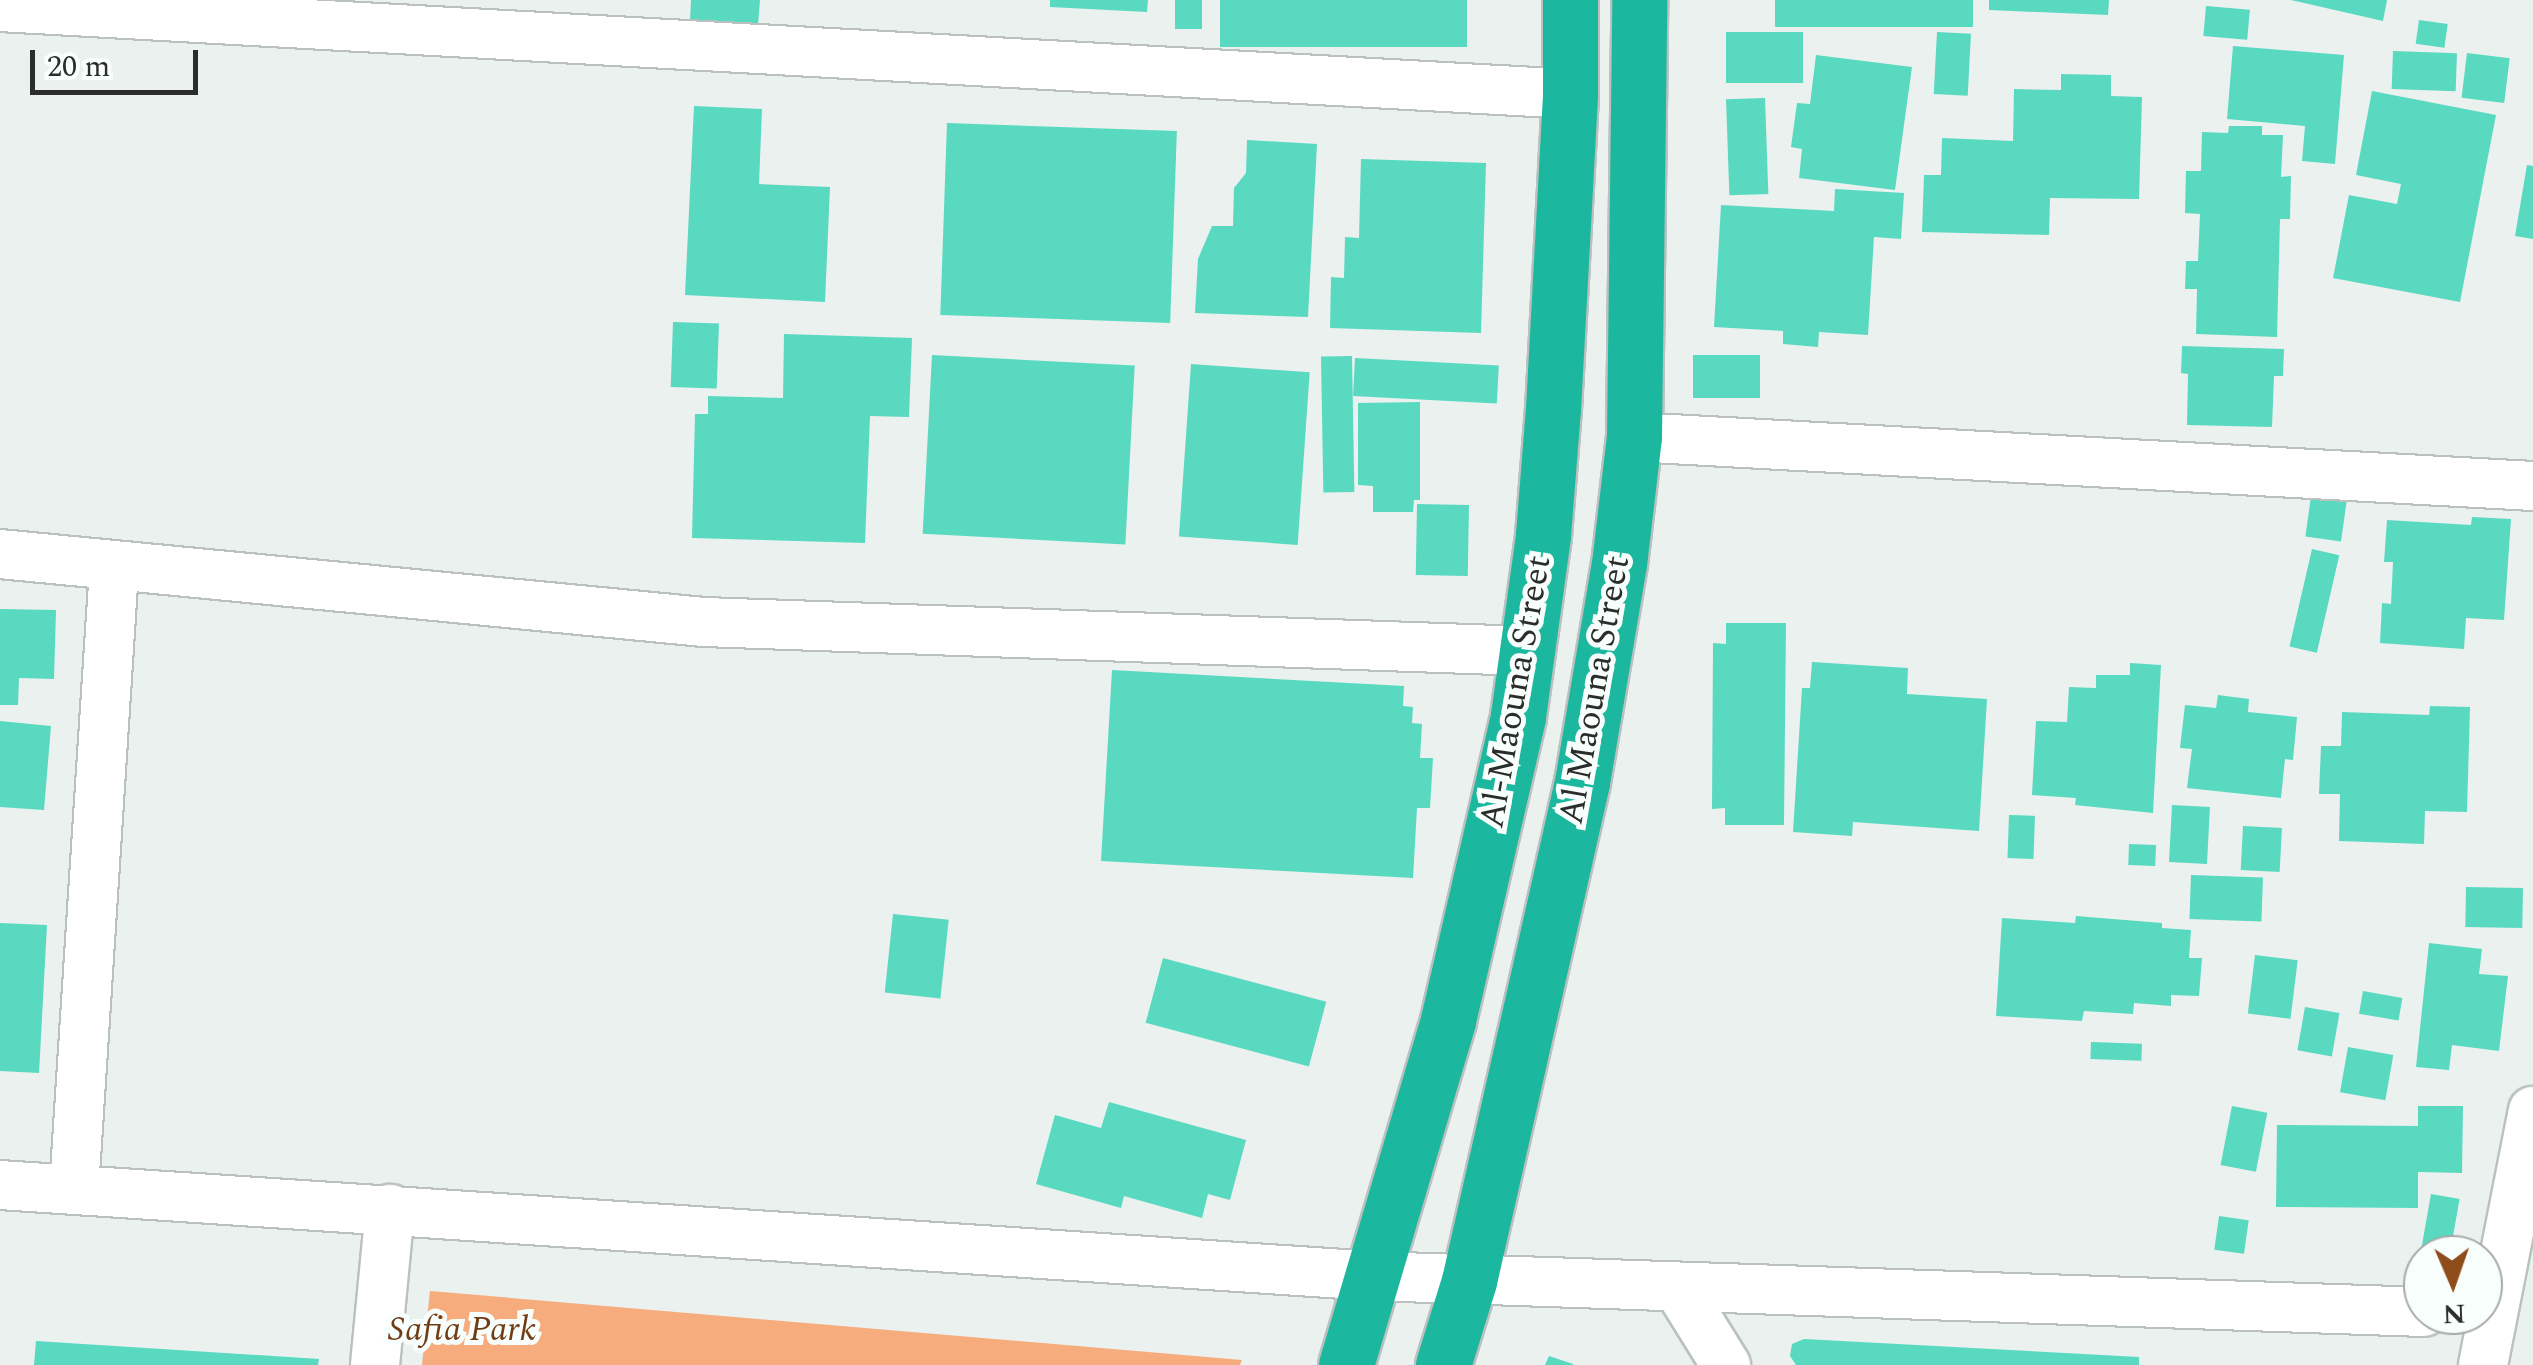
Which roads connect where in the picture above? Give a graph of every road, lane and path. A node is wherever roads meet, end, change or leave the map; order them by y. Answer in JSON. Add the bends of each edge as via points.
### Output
{"nodes":[{"id":1,"x":1570,"y":0,"type":"edge"},
{"id":2,"x":1639,"y":0,"type":"edge"},
{"id":3,"x":0,"y":6,"type":"edge"},
{"id":4,"x":146,"y":7,"type":"edge"},
{"id":5,"x":1570,"y":94,"type":"junction"},
{"id":6,"x":1634,"y":436,"type":"junction"},
{"id":7,"x":2533,"y":486,"type":"edge"},
{"id":8,"x":0,"y":554,"type":"edge"},
{"id":9,"x":114,"y":568,"type":"junction"},
{"id":10,"x":1528,"y":651,"type":"junction"},
{"id":11,"x":2533,"y":1111,"type":"edge"},
{"id":12,"x":0,"y":1185,"type":"edge"},
{"id":13,"x":74,"y":1189,"type":"junction"},
{"id":14,"x":390,"y":1209,"type":"junction"},
{"id":15,"x":2503,"y":1249,"type":"edge"},
{"id":16,"x":1372,"y":1276,"type":"junction"},
{"id":17,"x":1469,"y":1281,"type":"junction"},
{"id":18,"x":1678,"y":1288,"type":"junction"},
{"id":19,"x":2403,"y":1311,"type":"edge"},
{"id":20,"x":2487,"y":1335,"type":"edge"},
{"id":21,"x":375,"y":1365,"type":"edge"},
{"id":22,"x":1346,"y":1365,"type":"edge"},
{"id":23,"x":1443,"y":1365,"type":"edge"},
{"id":24,"x":1726,"y":1365,"type":"edge"},
{"id":25,"x":2484,"y":1365,"type":"edge"}],
"edges":[{"from":1,"to":5,"type":"highway","name":"Al-Maouna Street"},
{"from":2,"to":6,"type":"highway","name":"Al Maouna Street"},
{"from":3,"to":4,"type":"street"},
{"from":4,"to":5,"type":"street"},
{"from":5,"to":10,"type":"highway","name":"Al-Maouna Street","via":[[1554,409]]},
{"from":6,"to":7,"type":"street"},
{"from":6,"to":17,"type":"highway","name":"Al Maouna Street","via":[[1582,782]]},
{"from":8,"to":9,"type":"street"},
{"from":9,"to":10,"type":"street","via":[[704,622]]},
{"from":9,"to":13,"type":"street"},
{"from":10,"to":16,"type":"highway","name":"Al-Maouna Street","via":[[1471,932]]},
{"from":11,"to":15,"type":"street"},
{"from":12,"to":13,"type":"street"},
{"from":13,"to":14,"type":"street"},
{"from":14,"to":16,"type":"street"},
{"from":14,"to":21,"type":"street"},
{"from":16,"to":17,"type":"street"},
{"from":16,"to":22,"type":"highway","name":"Al-Maouna Street"},
{"from":17,"to":18,"type":"street"},
{"from":17,"to":23,"type":"highway","name":"Al Maouna Street"},
{"from":18,"to":19,"type":"street"},
{"from":18,"to":24,"type":"street"},
{"from":20,"to":25,"type":"street"}]}
